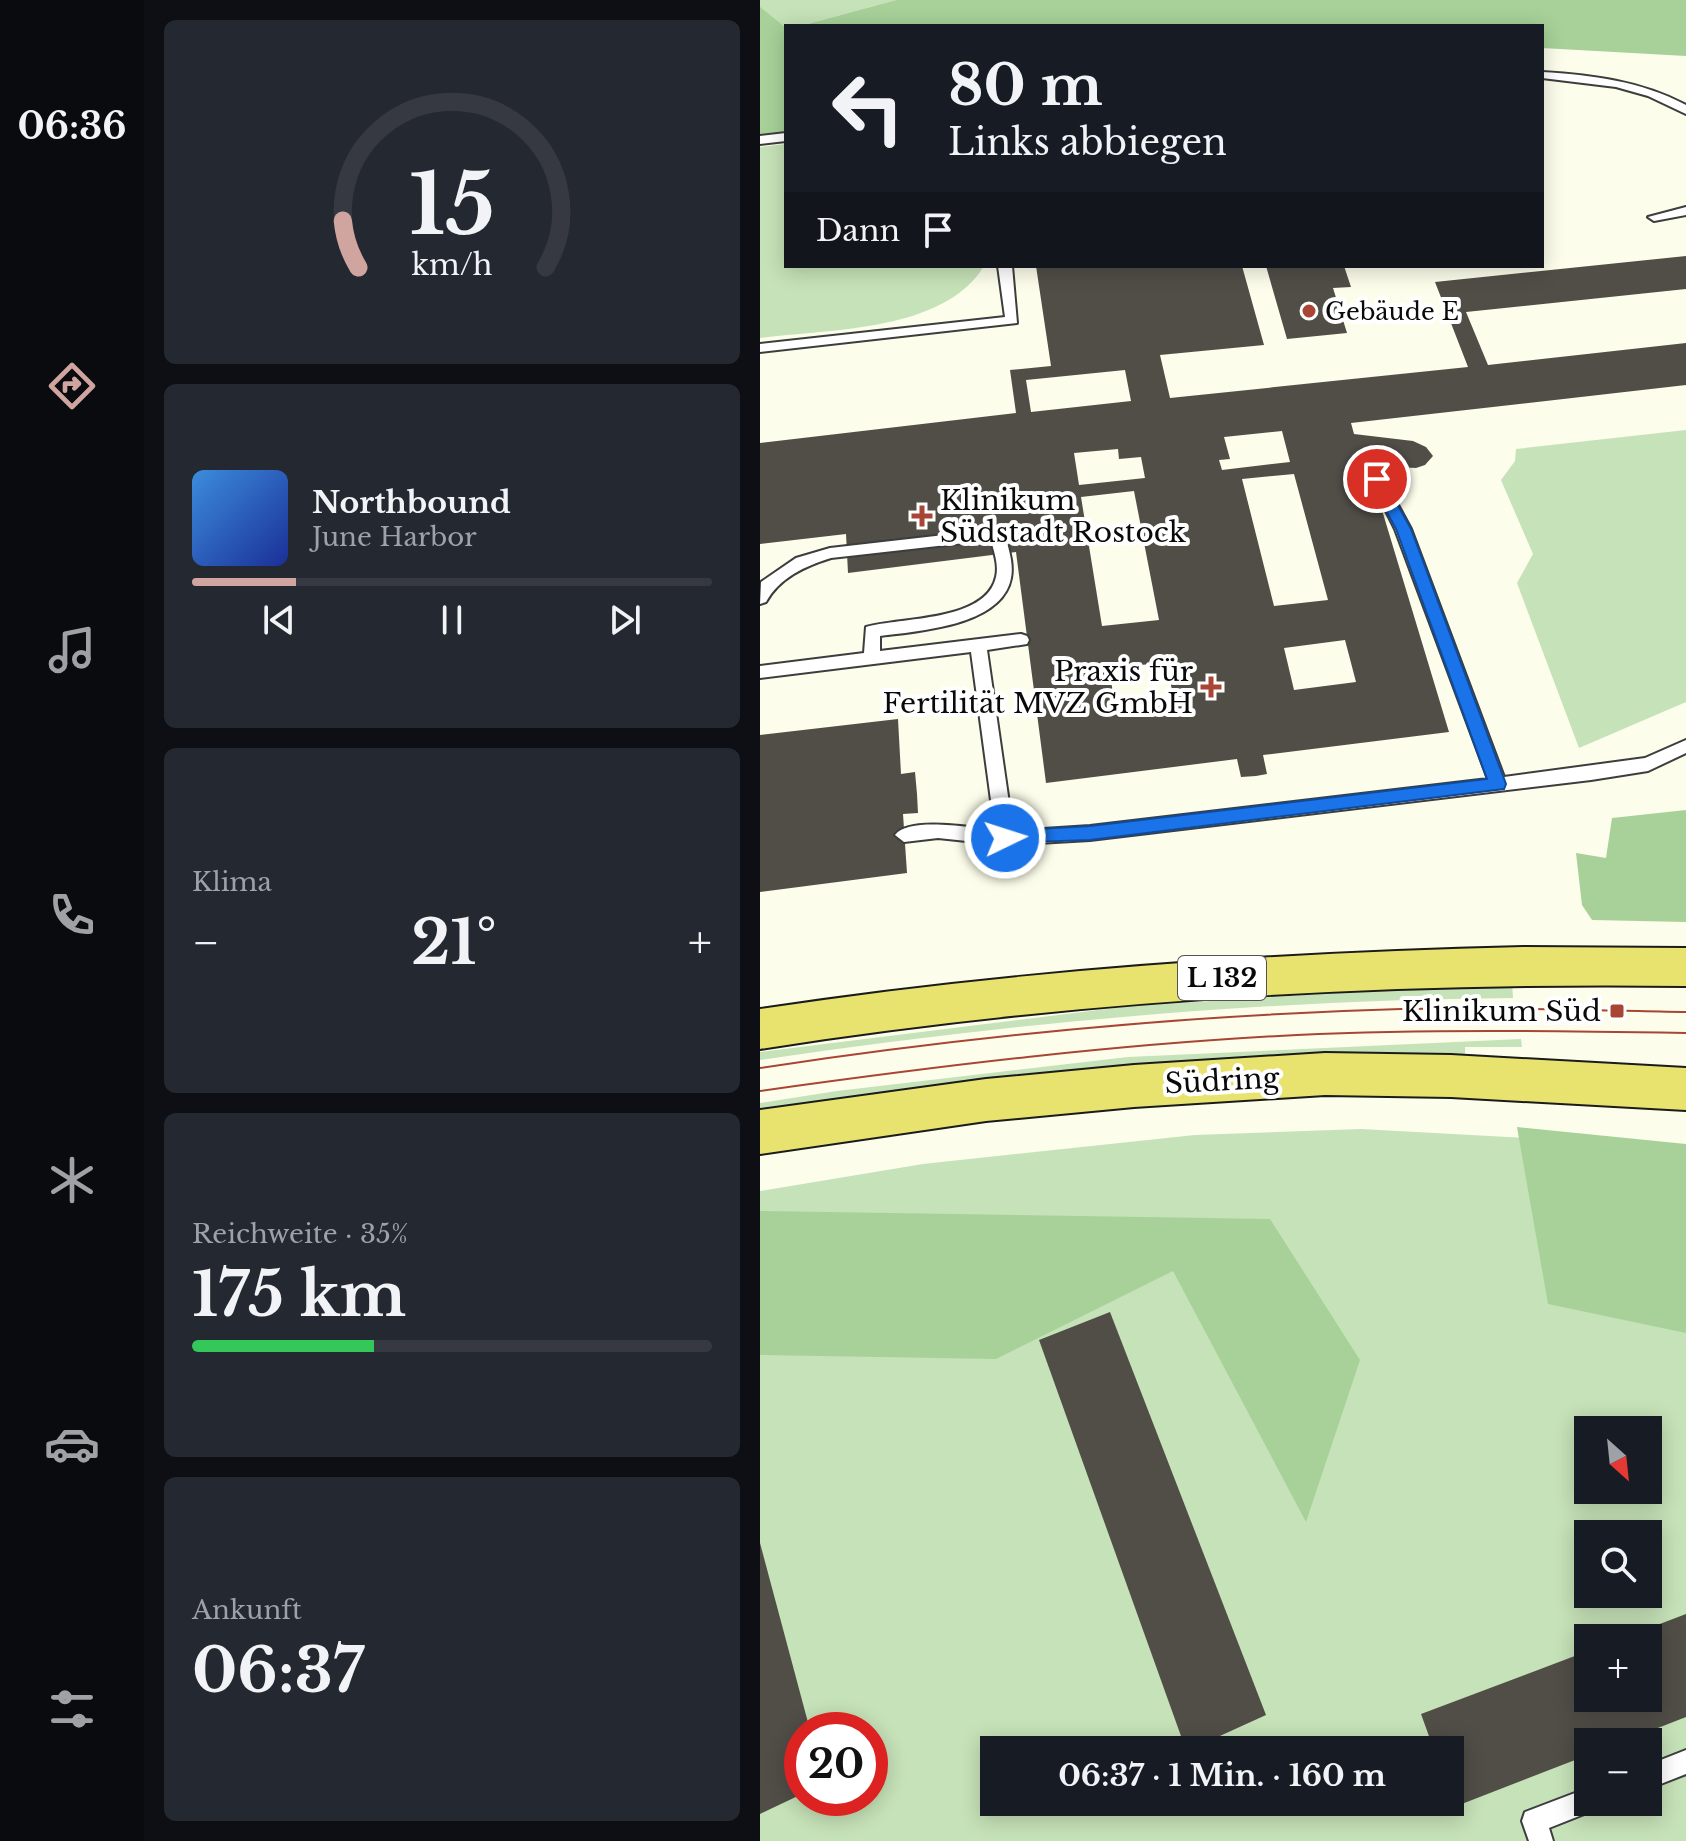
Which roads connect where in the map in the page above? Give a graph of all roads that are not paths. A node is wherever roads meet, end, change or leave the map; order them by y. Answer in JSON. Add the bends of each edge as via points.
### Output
{"nodes":[{"id":1,"x":1544,"y":75,"type":"edge"},
{"id":2,"x":1686,"y":110,"type":"edge"},
{"id":3,"x":784,"y":137,"type":"edge"},
{"id":4,"x":760,"y":140,"type":"edge"},
{"id":5,"x":1686,"y":211,"type":"edge"},
{"id":6,"x":1654,"y":217,"type":"dead end"},
{"id":7,"x":1005,"y":268,"type":"edge"},
{"id":8,"x":760,"y":348,"type":"edge"},
{"id":9,"x":1377,"y":479,"type":"dead end"},
{"id":10,"x":760,"y":598,"type":"edge"},
{"id":11,"x":1021,"y":640,"type":"dead end"},
{"id":12,"x":978,"y":646,"type":"junction"},
{"id":13,"x":872,"y":658,"type":"junction"},
{"id":14,"x":760,"y":672,"type":"edge"},
{"id":15,"x":1686,"y":746,"type":"edge"},
{"id":16,"x":1498,"y":784,"type":"junction"},
{"id":17,"x":904,"y":835,"type":"dead end"},
{"id":18,"x":1005,"y":838,"type":"junction"},
{"id":19,"x":1686,"y":967,"type":"edge"},
{"id":20,"x":760,"y":1029,"type":"edge"},
{"id":21,"x":1686,"y":1089,"type":"edge"},
{"id":22,"x":760,"y":1132,"type":"edge"},
{"id":23,"x":1686,"y":1762,"type":"edge"},
{"id":24,"x":1662,"y":1771,"type":"edge"},
{"id":25,"x":1574,"y":1805,"type":"edge"},
{"id":26,"x":1541,"y":1841,"type":"edge"}],
"edges":[{"from":1,"to":2,"type":"lane","via":[[1621,83]]},
{"from":3,"to":4,"type":"lane"},
{"from":5,"to":6,"type":"lane"},
{"from":7,"to":8,"type":"lane","via":[[1012,320]]},
{"from":9,"to":16,"type":"lane","via":[[1403,529]]},
{"from":10,"to":13,"type":"lane","via":[[766,586],[801,562],[830,553],[997,534],[1003,581],[994,595],[979,609],[954,617],[872,631]]},
{"from":11,"to":12,"type":"lane"},
{"from":12,"to":13,"type":"lane"},
{"from":12,"to":18,"type":"lane"},
{"from":13,"to":14,"type":"lane"},
{"from":15,"to":16,"type":"lane","via":[[1648,764]]},
{"from":16,"to":18,"type":"lane","via":[[1090,833]]},
{"from":17,"to":18,"type":"lane","via":[[938,831]]},
{"from":19,"to":20,"type":"main road","number":"L 132","via":[[1570,964],[1201,979],[844,1015]]},
{"from":21,"to":22,"type":"main road","name":"Südring","via":[[1325,1074],[986,1100]]},
{"from":23,"to":24,"type":"lane"},
{"from":25,"to":26,"type":"lane","via":[[1534,1821]]}]}
